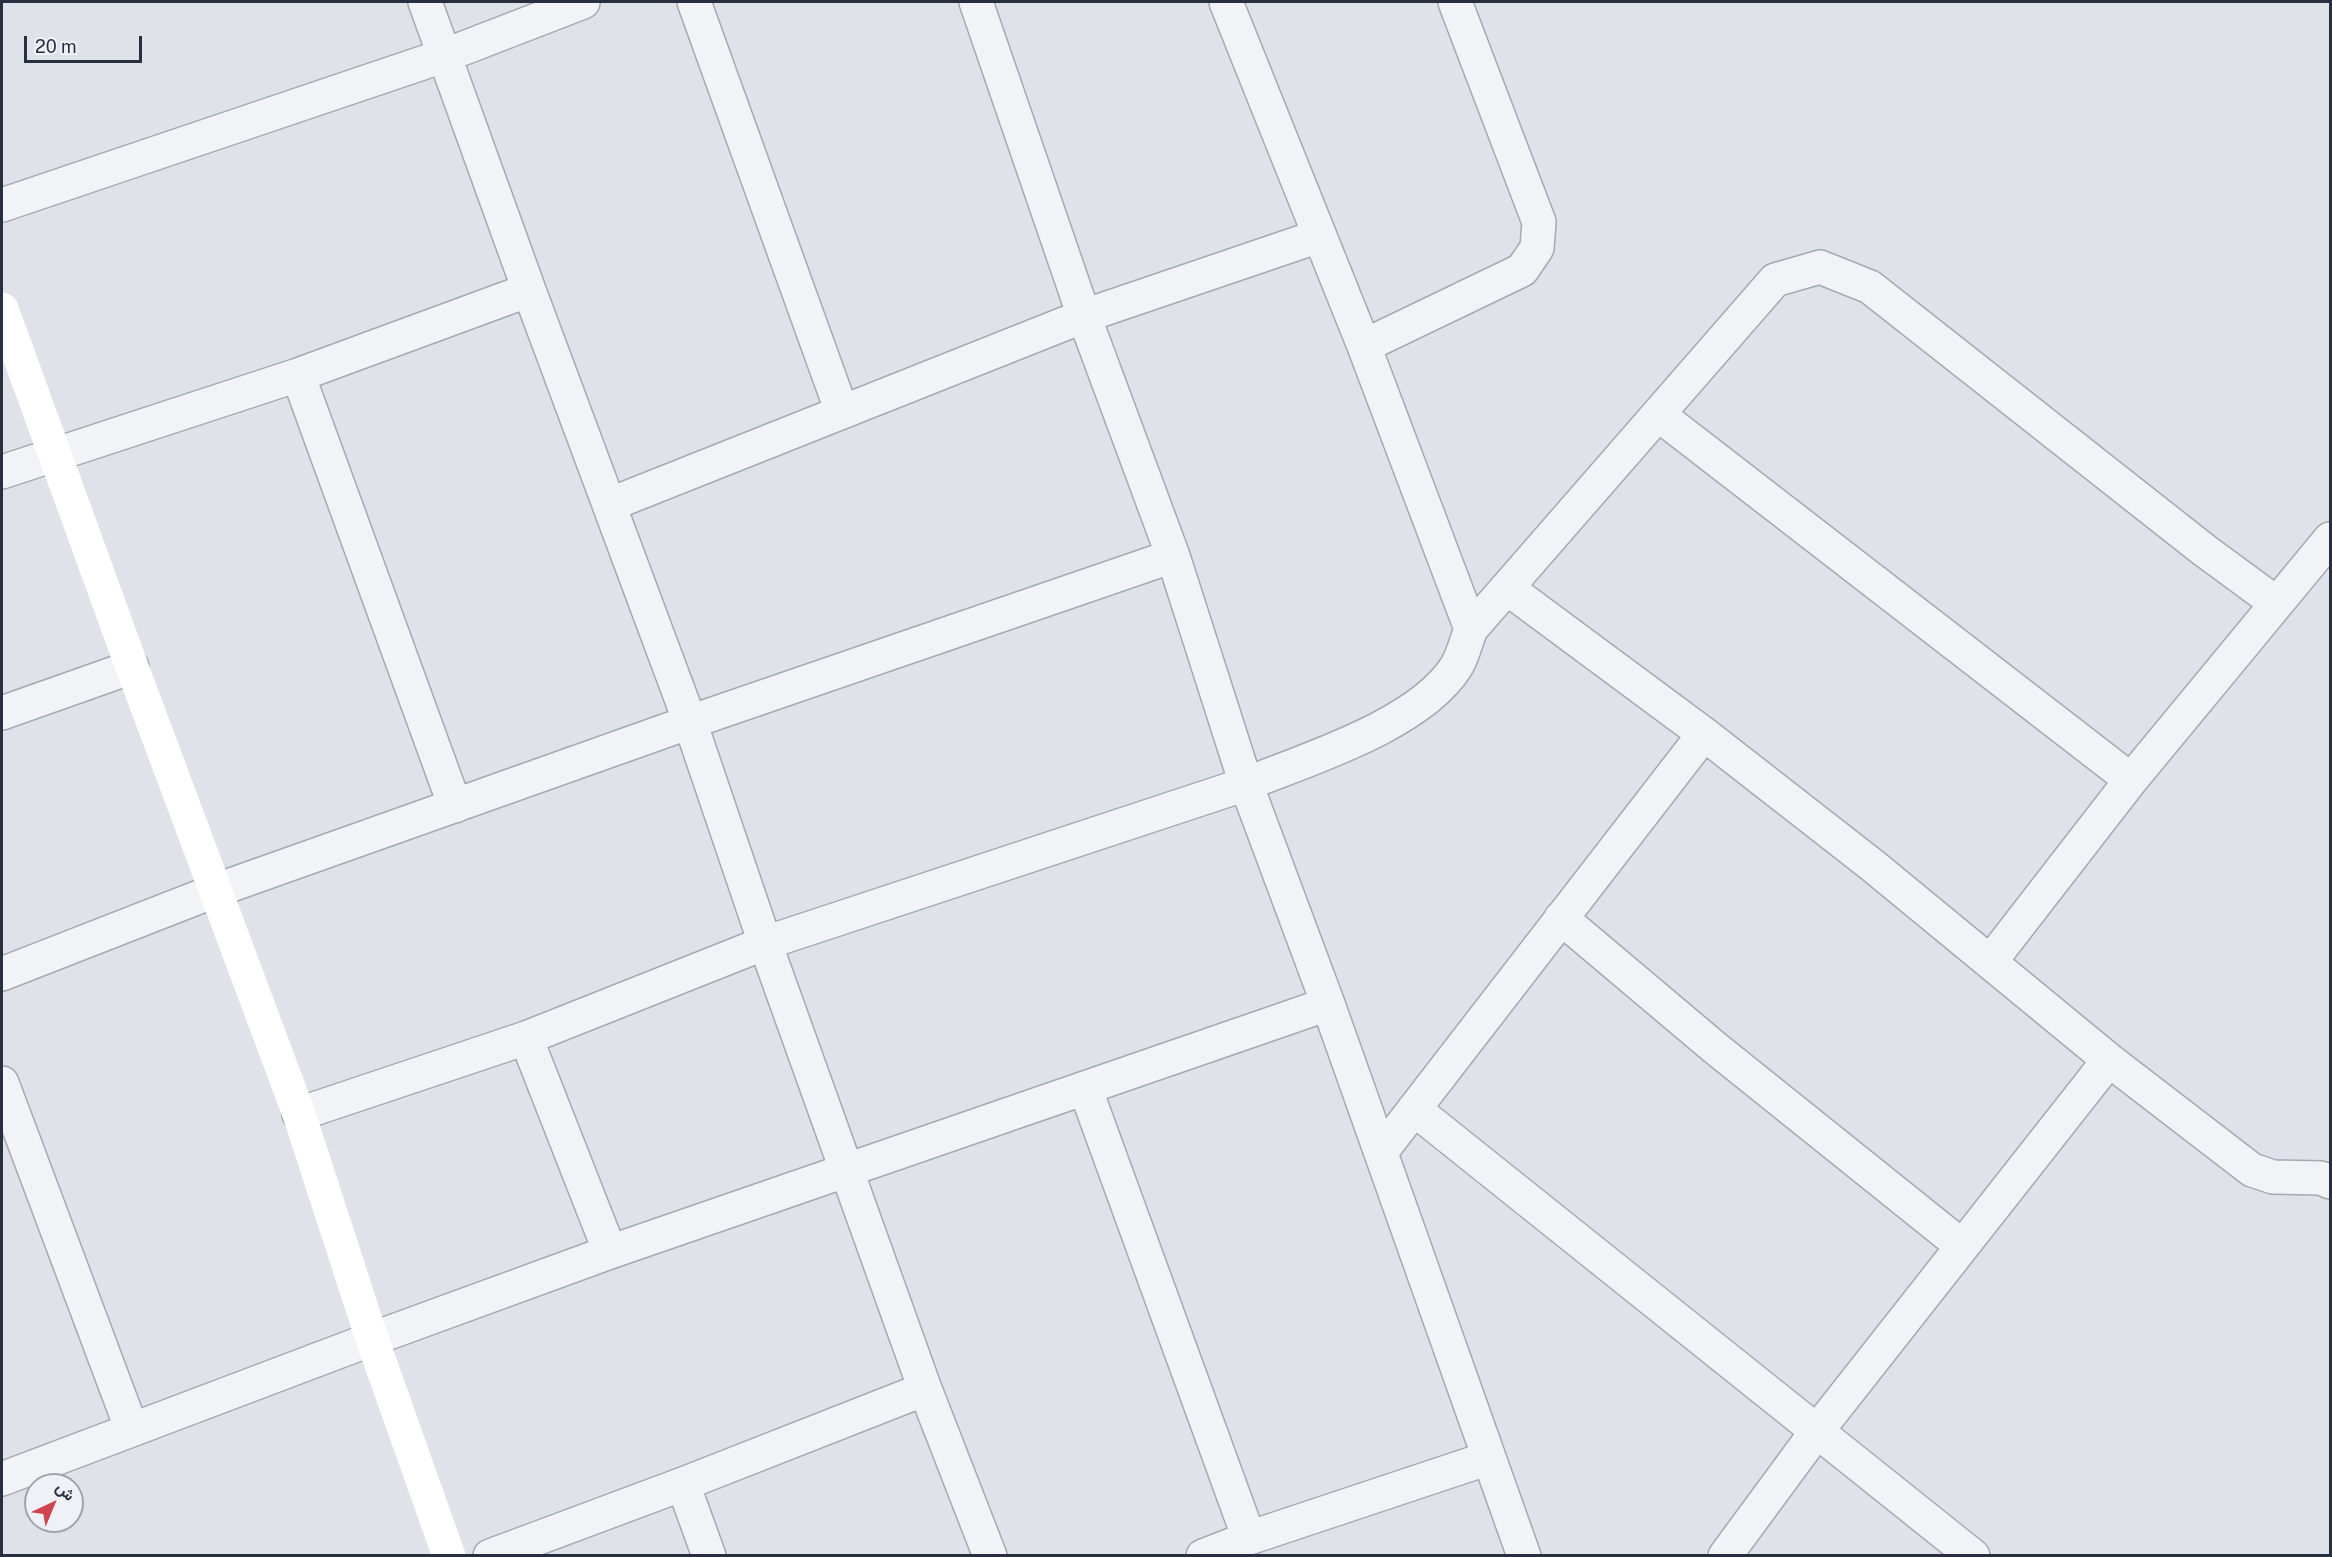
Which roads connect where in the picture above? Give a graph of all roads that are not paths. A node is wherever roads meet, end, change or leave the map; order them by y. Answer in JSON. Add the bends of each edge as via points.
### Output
{"nodes":[{"id":1,"x":425,"y":2,"type":"edge"},
{"id":2,"x":584,"y":2,"type":"edge"},
{"id":3,"x":694,"y":2,"type":"edge"},
{"id":4,"x":976,"y":2,"type":"edge"},
{"id":5,"x":1227,"y":2,"type":"edge"},
{"id":6,"x":1455,"y":2,"type":"edge"},
{"id":7,"x":446,"y":56,"type":"junction"},
{"id":8,"x":2,"y":205,"type":"edge"},
{"id":9,"x":1318,"y":236,"type":"junction"},
{"id":10,"x":529,"y":290,"type":"junction"},
{"id":11,"x":2,"y":309,"type":"edge"},
{"id":12,"x":1084,"y":316,"type":"junction"},
{"id":13,"x":1364,"y":346,"type":"junction"},
{"id":14,"x":298,"y":375,"type":"junction"},
{"id":15,"x":842,"y":412,"type":"junction"},
{"id":16,"x":1659,"y":415,"type":"junction"},
{"id":17,"x":55,"y":453,"type":"junction"},
{"id":18,"x":2,"y":472,"type":"edge"},
{"id":19,"x":611,"y":504,"type":"junction"},
{"id":20,"x":2331,"y":539,"type":"edge"},
{"id":21,"x":1173,"y":556,"type":"junction"},
{"id":22,"x":1507,"y":588,"type":"junction"},
{"id":23,"x":2276,"y":603,"type":"junction"},
{"id":24,"x":1471,"y":629,"type":"junction"},
{"id":25,"x":132,"y":667,"type":"junction"},
{"id":26,"x":2,"y":713,"type":"edge"},
{"id":27,"x":690,"y":722,"type":"junction"},
{"id":28,"x":1704,"y":734,"type":"junction"},
{"id":29,"x":2131,"y":780,"type":"junction"},
{"id":30,"x":1246,"y":784,"type":"junction"},
{"id":31,"x":455,"y":806,"type":"junction"},
{"id":32,"x":217,"y":890,"type":"junction"},
{"id":33,"x":1561,"y":918,"type":"junction"},
{"id":34,"x":765,"y":943,"type":"junction"},
{"id":35,"x":1990,"y":962,"type":"junction"},
{"id":36,"x":2,"y":974,"type":"edge"},
{"id":37,"x":1328,"y":1004,"type":"junction"},
{"id":38,"x":526,"y":1038,"type":"junction"},
{"id":39,"x":2109,"y":1060,"type":"junction"},
{"id":40,"x":2,"y":1083,"type":"edge"},
{"id":41,"x":1085,"y":1088,"type":"junction"},
{"id":42,"x":1414,"y":1108,"type":"junction"},
{"id":43,"x":299,"y":1114,"type":"junction"},
{"id":44,"x":1381,"y":1152,"type":"junction"},
{"id":45,"x":846,"y":1169,"type":"junction"},
{"id":46,"x":2331,"y":1182,"type":"edge"},
{"id":47,"x":1962,"y":1246,"type":"junction"},
{"id":48,"x":610,"y":1252,"type":"junction"},
{"id":49,"x":372,"y":1339,"type":"junction"},
{"id":50,"x":925,"y":1389,"type":"junction"},
{"id":51,"x":132,"y":1430,"type":"junction"},
{"id":52,"x":1817,"y":1431,"type":"junction"},
{"id":53,"x":1489,"y":1458,"type":"junction"},
{"id":54,"x":2,"y":1479,"type":"edge"},
{"id":55,"x":683,"y":1484,"type":"junction"},
{"id":56,"x":1249,"y":1538,"type":"junction"},
{"id":57,"x":450,"y":1556,"type":"edge"},
{"id":58,"x":490,"y":1556,"type":"edge"},
{"id":59,"x":709,"y":1556,"type":"edge"},
{"id":60,"x":990,"y":1556,"type":"edge"},
{"id":61,"x":1203,"y":1556,"type":"edge"},
{"id":62,"x":1524,"y":1556,"type":"edge"},
{"id":63,"x":1725,"y":1556,"type":"edge"},
{"id":64,"x":1973,"y":1556,"type":"edge"}],
"edges":[{"from":1,"to":7,"type":"street"},
{"from":2,"to":7,"type":"street"},
{"from":3,"to":15,"type":"street"},
{"from":4,"to":12,"type":"street"},
{"from":5,"to":9,"type":"street"},
{"from":6,"to":13,"type":"street","via":[[1539,222],[1537,248],[1522,270]]},
{"from":7,"to":8,"type":"street"},
{"from":7,"to":10,"type":"street"},
{"from":9,"to":12,"type":"street"},
{"from":9,"to":13,"type":"street"},
{"from":10,"to":14,"type":"street"},
{"from":10,"to":19,"type":"street"},
{"from":11,"to":17,"type":"main road"},
{"from":12,"to":15,"type":"street"},
{"from":12,"to":21,"type":"street"},
{"from":13,"to":24,"type":"street"},
{"from":14,"to":17,"type":"street"},
{"from":14,"to":31,"type":"street"},
{"from":15,"to":19,"type":"street"},
{"from":16,"to":22,"type":"street"},
{"from":16,"to":23,"type":"street","via":[[1775,280],[1820,267],[1870,287]]},
{"from":16,"to":29,"type":"street"},
{"from":17,"to":18,"type":"street"},
{"from":17,"to":25,"type":"main road"},
{"from":19,"to":27,"type":"street"},
{"from":20,"to":23,"type":"street"},
{"from":21,"to":27,"type":"street"},
{"from":21,"to":30,"type":"street"},
{"from":22,"to":24,"type":"street"},
{"from":22,"to":28,"type":"street"},
{"from":23,"to":29,"type":"street"},
{"from":24,"to":30,"type":"street","via":[[1456,667],[1431,696],[1396,721]]},
{"from":25,"to":26,"type":"street"},
{"from":25,"to":32,"type":"main road"},
{"from":27,"to":31,"type":"street"},
{"from":27,"to":34,"type":"street"},
{"from":28,"to":33,"type":"street"},
{"from":28,"to":35,"type":"street"},
{"from":29,"to":35,"type":"street"},
{"from":30,"to":34,"type":"street"},
{"from":30,"to":37,"type":"street"},
{"from":31,"to":32,"type":"street"},
{"from":32,"to":36,"type":"street"},
{"from":32,"to":43,"type":"main road"},
{"from":33,"to":42,"type":"street"},
{"from":33,"to":47,"type":"street"},
{"from":34,"to":38,"type":"street"},
{"from":34,"to":45,"type":"street"},
{"from":35,"to":39,"type":"street"},
{"from":37,"to":41,"type":"street"},
{"from":37,"to":44,"type":"street"},
{"from":38,"to":43,"type":"street"},
{"from":38,"to":48,"type":"street"},
{"from":39,"to":46,"type":"street","via":[[2253,1170],[2273,1177],[2321,1178]]},
{"from":39,"to":47,"type":"street"},
{"from":40,"to":51,"type":"street"},
{"from":41,"to":45,"type":"street"},
{"from":41,"to":56,"type":"street"},
{"from":42,"to":44,"type":"street"},
{"from":42,"to":52,"type":"street"},
{"from":43,"to":49,"type":"main road"},
{"from":44,"to":53,"type":"street"},
{"from":45,"to":48,"type":"street"},
{"from":45,"to":50,"type":"street"},
{"from":47,"to":52,"type":"street"},
{"from":48,"to":49,"type":"street"},
{"from":49,"to":51,"type":"street"},
{"from":49,"to":57,"type":"main road"},
{"from":50,"to":55,"type":"street"},
{"from":50,"to":60,"type":"street"},
{"from":51,"to":54,"type":"street"},
{"from":52,"to":63,"type":"street"},
{"from":52,"to":64,"type":"street"},
{"from":53,"to":56,"type":"street"},
{"from":53,"to":62,"type":"street"},
{"from":55,"to":58,"type":"street"},
{"from":55,"to":59,"type":"street"},
{"from":56,"to":61,"type":"street"}]}
